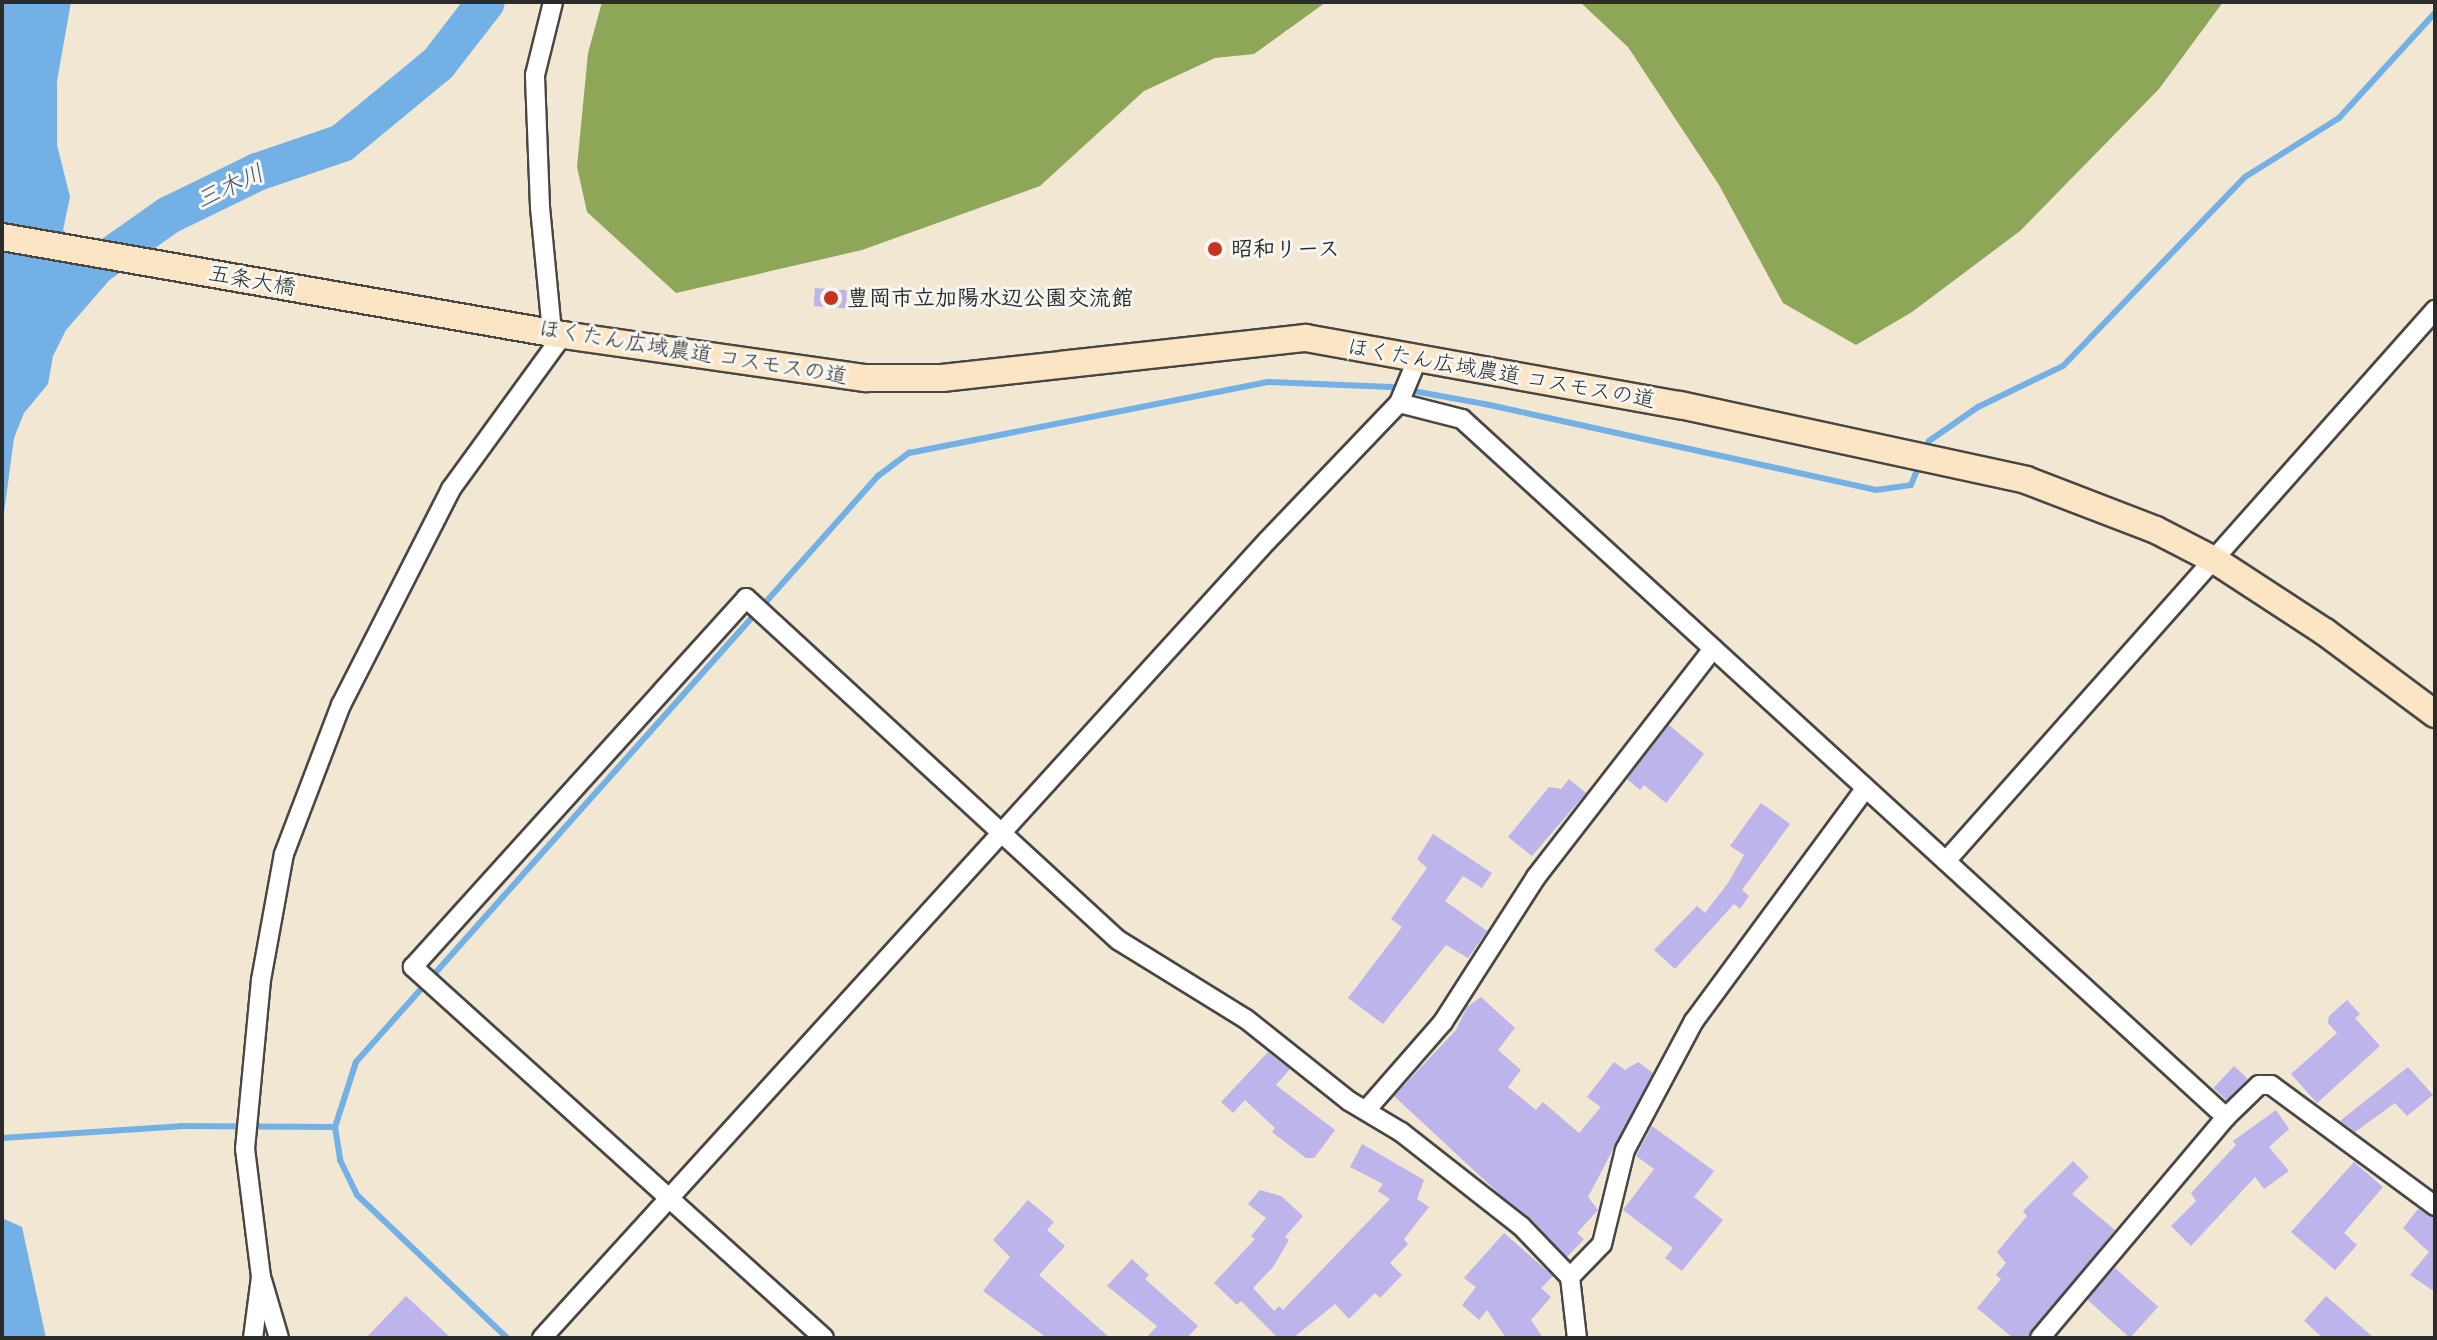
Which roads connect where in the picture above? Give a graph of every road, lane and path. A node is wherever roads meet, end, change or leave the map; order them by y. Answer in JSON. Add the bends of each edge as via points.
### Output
{"nodes":[{"id":1,"x":553,"y":2,"type":"edge"},
{"id":2,"x":2,"y":237,"type":"edge"},
{"id":3,"x":2435,"y":310,"type":"edge"},
{"id":4,"x":502,"y":322,"type":"joint"},
{"id":5,"x":558,"y":334,"type":"junction"},
{"id":6,"x":1419,"y":355,"type":"junction"},
{"id":7,"x":1399,"y":403,"type":"junction"},
{"id":8,"x":2216,"y":561,"type":"junction"},
{"id":9,"x":1713,"y":649,"type":"junction"},
{"id":10,"x":2435,"y":714,"type":"edge"},
{"id":11,"x":1865,"y":789,"type":"junction"},
{"id":12,"x":1005,"y":834,"type":"junction"},
{"id":13,"x":1946,"y":861,"type":"junction"},
{"id":14,"x":1368,"y":1108,"type":"junction"},
{"id":15,"x":2226,"y":1117,"type":"junction"},
{"id":16,"x":667,"y":1199,"type":"junction"},
{"id":17,"x":2435,"y":1206,"type":"edge"},
{"id":18,"x":261,"y":1277,"type":"junction"},
{"id":19,"x":1570,"y":1277,"type":"junction"},
{"id":20,"x":253,"y":1338,"type":"edge"},
{"id":21,"x":279,"y":1338,"type":"edge"},
{"id":22,"x":542,"y":1338,"type":"edge"},
{"id":23,"x":824,"y":1338,"type":"edge"},
{"id":24,"x":1577,"y":1338,"type":"edge"},
{"id":25,"x":2040,"y":1338,"type":"edge"}],
"edges":[{"from":1,"to":5,"type":"street","via":[[535,75],[540,207]]},
{"from":2,"to":4,"type":"street","name":"五条大橋"},
{"from":3,"to":8,"type":"street"},
{"from":4,"to":5,"type":"street","name":"ほくたん広域農道 コスモスの道"},
{"from":5,"to":6,"type":"street","name":"ほくたん広域農道 コスモスの道","via":[[867,378],[942,378],[1306,338]]},
{"from":5,"to":18,"type":"street","via":[[451,489],[341,705],[284,854],[261,980],[245,1149]]},
{"from":6,"to":7,"type":"street"},
{"from":6,"to":8,"type":"street","name":"ほくたん広域農道 コスモスの道","via":[[2026,480],[2156,530]]},
{"from":7,"to":9,"type":"street","via":[[1462,419]]},
{"from":7,"to":12,"type":"street","via":[[1267,541]]},
{"from":8,"to":10,"type":"street","name":"ほくたん広域農道 コスモスの道","via":[[2325,632]]},
{"from":8,"to":13,"type":"street"},
{"from":9,"to":11,"type":"street"},
{"from":9,"to":14,"type":"street","via":[[1536,877],[1443,1022]]},
{"from":11,"to":13,"type":"street"},
{"from":11,"to":19,"type":"street","via":[[1694,1021],[1625,1150],[1602,1244]]},
{"from":12,"to":14,"type":"street","via":[[1118,940],[1246,1019],[1349,1101]]},
{"from":12,"to":16,"type":"street"},
{"from":12,"to":16,"type":"street","via":[[746,598],[413,967]]},
{"from":13,"to":15,"type":"street"},
{"from":14,"to":19,"type":"street","via":[[1521,1226]]},
{"from":15,"to":17,"type":"street","via":[[2259,1085],[2271,1085]]},
{"from":15,"to":25,"type":"street"},
{"from":16,"to":22,"type":"street"},
{"from":16,"to":23,"type":"street"},
{"from":18,"to":20,"type":"street"},
{"from":18,"to":21,"type":"street"},
{"from":19,"to":24,"type":"street"}]}
